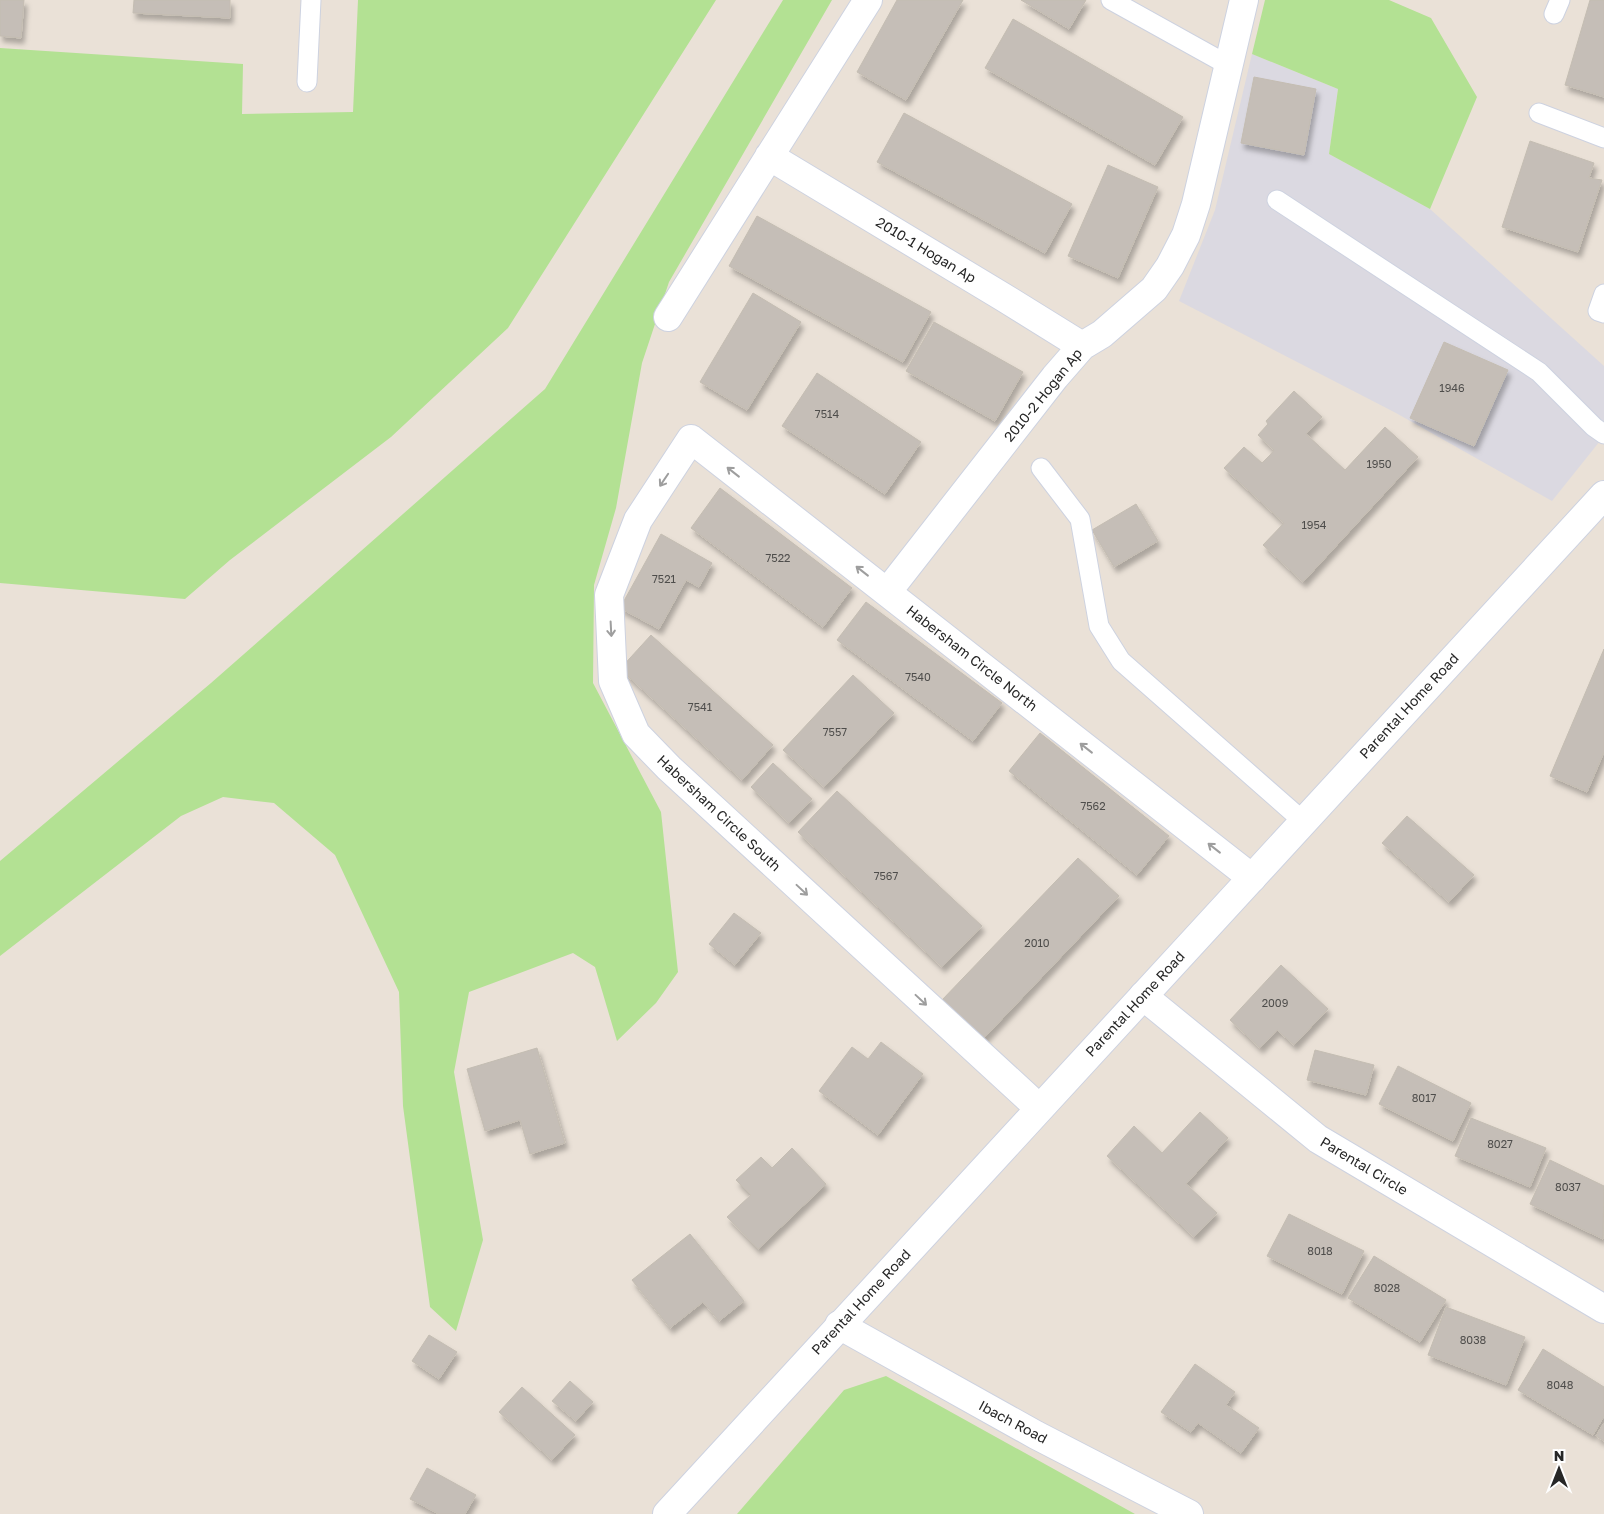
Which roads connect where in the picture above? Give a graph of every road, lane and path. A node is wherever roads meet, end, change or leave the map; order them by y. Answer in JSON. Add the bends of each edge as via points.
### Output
{"nodes":[{"id":1,"x":312,"y":0,"type":"edge"},
{"id":2,"x":868,"y":0,"type":"edge"},
{"id":3,"x":1111,"y":0,"type":"edge"},
{"id":4,"x":1244,"y":0,"type":"edge"},
{"id":5,"x":1228,"y":65,"type":"junction"},
{"id":6,"x":307,"y":82,"type":"dead end"},
{"id":7,"x":1539,"y":113,"type":"dead end"},
{"id":8,"x":1604,"y":138,"type":"edge"},
{"id":9,"x":769,"y":156,"type":"junction"},
{"id":10,"x":1277,"y":200,"type":"dead end"},
{"id":11,"x":1604,"y":294,"type":"edge"},
{"id":12,"x":1604,"y":313,"type":"edge"},
{"id":13,"x":668,"y":317,"type":"dead end"},
{"id":14,"x":1082,"y":346,"type":"junction"},
{"id":15,"x":1604,"y":434,"type":"edge"},
{"id":16,"x":691,"y":439,"type":"joint"},
{"id":17,"x":1041,"y":468,"type":"dead end"},
{"id":18,"x":1604,"y":495,"type":"edge"},
{"id":19,"x":888,"y":592,"type":"junction"},
{"id":20,"x":1304,"y":822,"type":"junction"},
{"id":21,"x":1252,"y":878,"type":"junction"},
{"id":22,"x":1142,"y":996,"type":"junction"},
{"id":23,"x":1039,"y":1108,"type":"junction"},
{"id":24,"x":1604,"y":1309,"type":"edge"},
{"id":25,"x":839,"y":1326,"type":"junction"},
{"id":26,"x":667,"y":1514,"type":"edge"},
{"id":27,"x":1188,"y":1514,"type":"edge"}],
"edges":[{"from":1,"to":6,"type":"lane"},
{"from":2,"to":9,"type":"street"},
{"from":3,"to":5,"type":"lane"},
{"from":4,"to":5,"type":"street","name":"2010-2 Hogan Ap"},
{"from":5,"to":14,"type":"street","name":"2010-2 Hogan Ap","via":[[1196,204],[1186,235],[1170,266],[1154,289],[1102,334]]},
{"from":7,"to":8,"type":"lane"},
{"from":9,"to":13,"type":"street"},
{"from":9,"to":14,"type":"street","name":"2010-1 Hogan Ap"},
{"from":10,"to":15,"type":"lane","via":[[1539,372]]},
{"from":11,"to":12,"type":"lane","via":[[1598,311]]},
{"from":14,"to":19,"type":"street","name":"2010-2 Hogan Ap"},
{"from":19,"to":16,"type":"street","name":"Habersham Circle North","one_way":true},
{"from":16,"to":23,"type":"street","name":"Habersham Circle South","one_way":true,"via":[[638,520],[609,595],[614,682],[636,734]]},
{"from":17,"to":20,"type":"lane","via":[[1080,519],[1098,626],[1121,661]]},
{"from":18,"to":20,"type":"street","name":"Parental Home Road"},
{"from":21,"to":19,"type":"street","name":"Habersham Circle North","one_way":true},
{"from":20,"to":21,"type":"street","name":"Parental Home Road"},
{"from":21,"to":22,"type":"street","name":"Parental Home Road"},
{"from":22,"to":23,"type":"street","name":"Parental Home Road"},
{"from":22,"to":24,"type":"street","name":"Parental Circle","via":[[1318,1139]]},
{"from":23,"to":25,"type":"street","name":"Parental Home Road"},
{"from":25,"to":26,"type":"street","name":"Parental Home Road"},
{"from":25,"to":27,"type":"street","name":"Ibach Road"}]}
